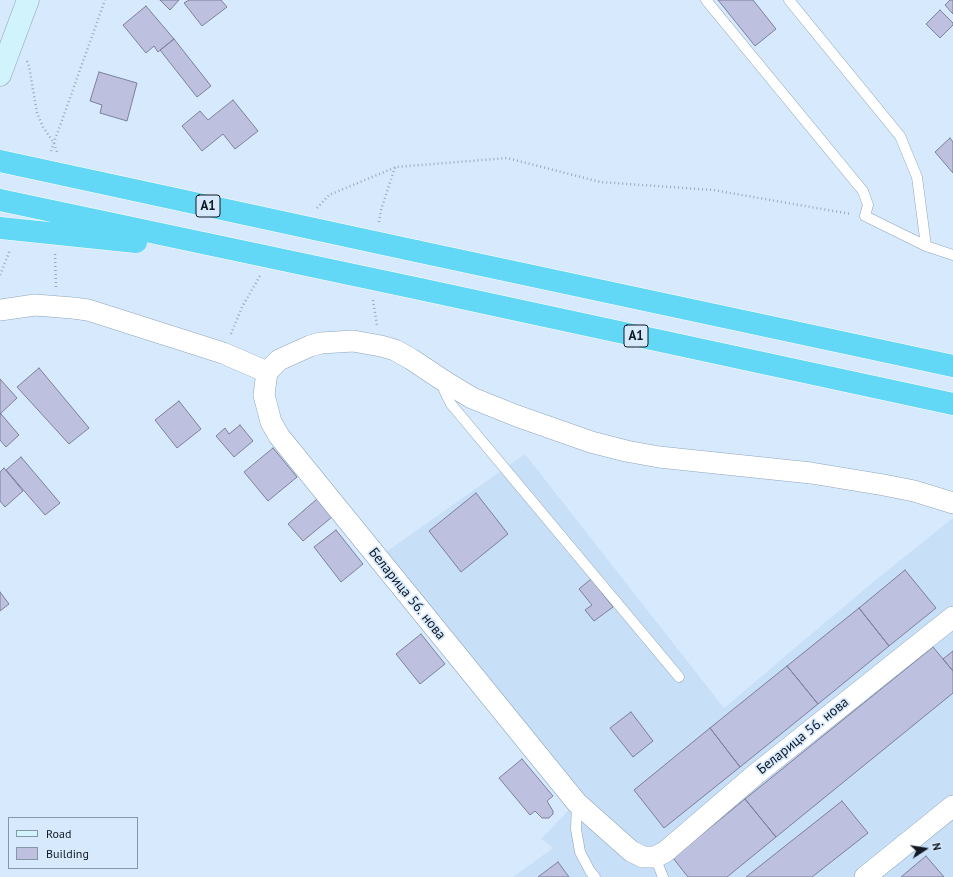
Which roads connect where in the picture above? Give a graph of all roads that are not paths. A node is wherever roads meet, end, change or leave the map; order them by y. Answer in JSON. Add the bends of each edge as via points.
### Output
{"nodes":[{"id":1,"x":28,"y":0,"type":"edge"},
{"id":2,"x":706,"y":0,"type":"edge"},
{"id":3,"x":789,"y":0,"type":"edge"},
{"id":4,"x":0,"y":76,"type":"edge"},
{"id":5,"x":0,"y":161,"type":"edge"},
{"id":6,"x":0,"y":200,"type":"edge"},
{"id":7,"x":6,"y":236,"type":"edge"},
{"id":8,"x":926,"y":246,"type":"junction"},
{"id":9,"x":953,"y":255,"type":"edge"},
{"id":10,"x":264,"y":266,"type":"junction"},
{"id":11,"x":0,"y":310,"type":"edge"},
{"id":12,"x":953,"y":366,"type":"edge"},
{"id":13,"x":267,"y":372,"type":"junction"},
{"id":14,"x":444,"y":381,"type":"junction"},
{"id":15,"x":953,"y":404,"type":"edge"},
{"id":16,"x":953,"y":502,"type":"edge"},
{"id":17,"x":953,"y":617,"type":"edge"},
{"id":18,"x":679,"y":678,"type":"dead end"},
{"id":19,"x":577,"y":804,"type":"junction"},
{"id":20,"x":953,"y":806,"type":"edge"},
{"id":21,"x":655,"y":857,"type":"junction"},
{"id":22,"x":595,"y":877,"type":"edge"},
{"id":23,"x":663,"y":877,"type":"edge"},
{"id":24,"x":865,"y":877,"type":"edge"}],
"edges":[{"from":1,"to":4,"type":"main road"},
{"from":2,"to":8,"type":"lane","via":[[863,191],[868,205],[865,216]]},
{"from":3,"to":8,"type":"lane","via":[[900,136],[917,177]]},
{"from":5,"to":12,"type":"highway","number":"A1","bridge":true},
{"from":6,"to":10,"type":"highway","number":"A1","bridge":true},
{"from":7,"to":10,"type":"highway","bridge":true},
{"from":8,"to":9,"type":"lane"},
{"from":10,"to":15,"type":"highway","number":"A1","bridge":true,"via":[[308,266]]},
{"from":11,"to":13,"type":"street","via":[[35,305],[88,310],[223,353]]},
{"from":13,"to":14,"type":"street","via":[[278,360],[310,346],[353,341],[395,350]]},
{"from":13,"to":19,"type":"street","name":"Беларица 56. нова","via":[[264,395],[271,422],[279,436]]},
{"from":14,"to":16,"type":"street","via":[[472,398],[496,408],[591,442],[626,451],[682,460],[811,473],[914,491]]},
{"from":14,"to":18,"type":"lane","via":[[444,390],[451,404]]},
{"from":17,"to":21,"type":"street","name":"Беларица 56. нова","via":[[756,774],[665,852]]},
{"from":19,"to":21,"type":"street","name":"Беларица 56. нова","via":[[631,851],[643,857]]},
{"from":19,"to":22,"type":"lane","via":[[576,822],[580,852]]},
{"from":20,"to":24,"type":"street"},
{"from":21,"to":23,"type":"lane"}]}
